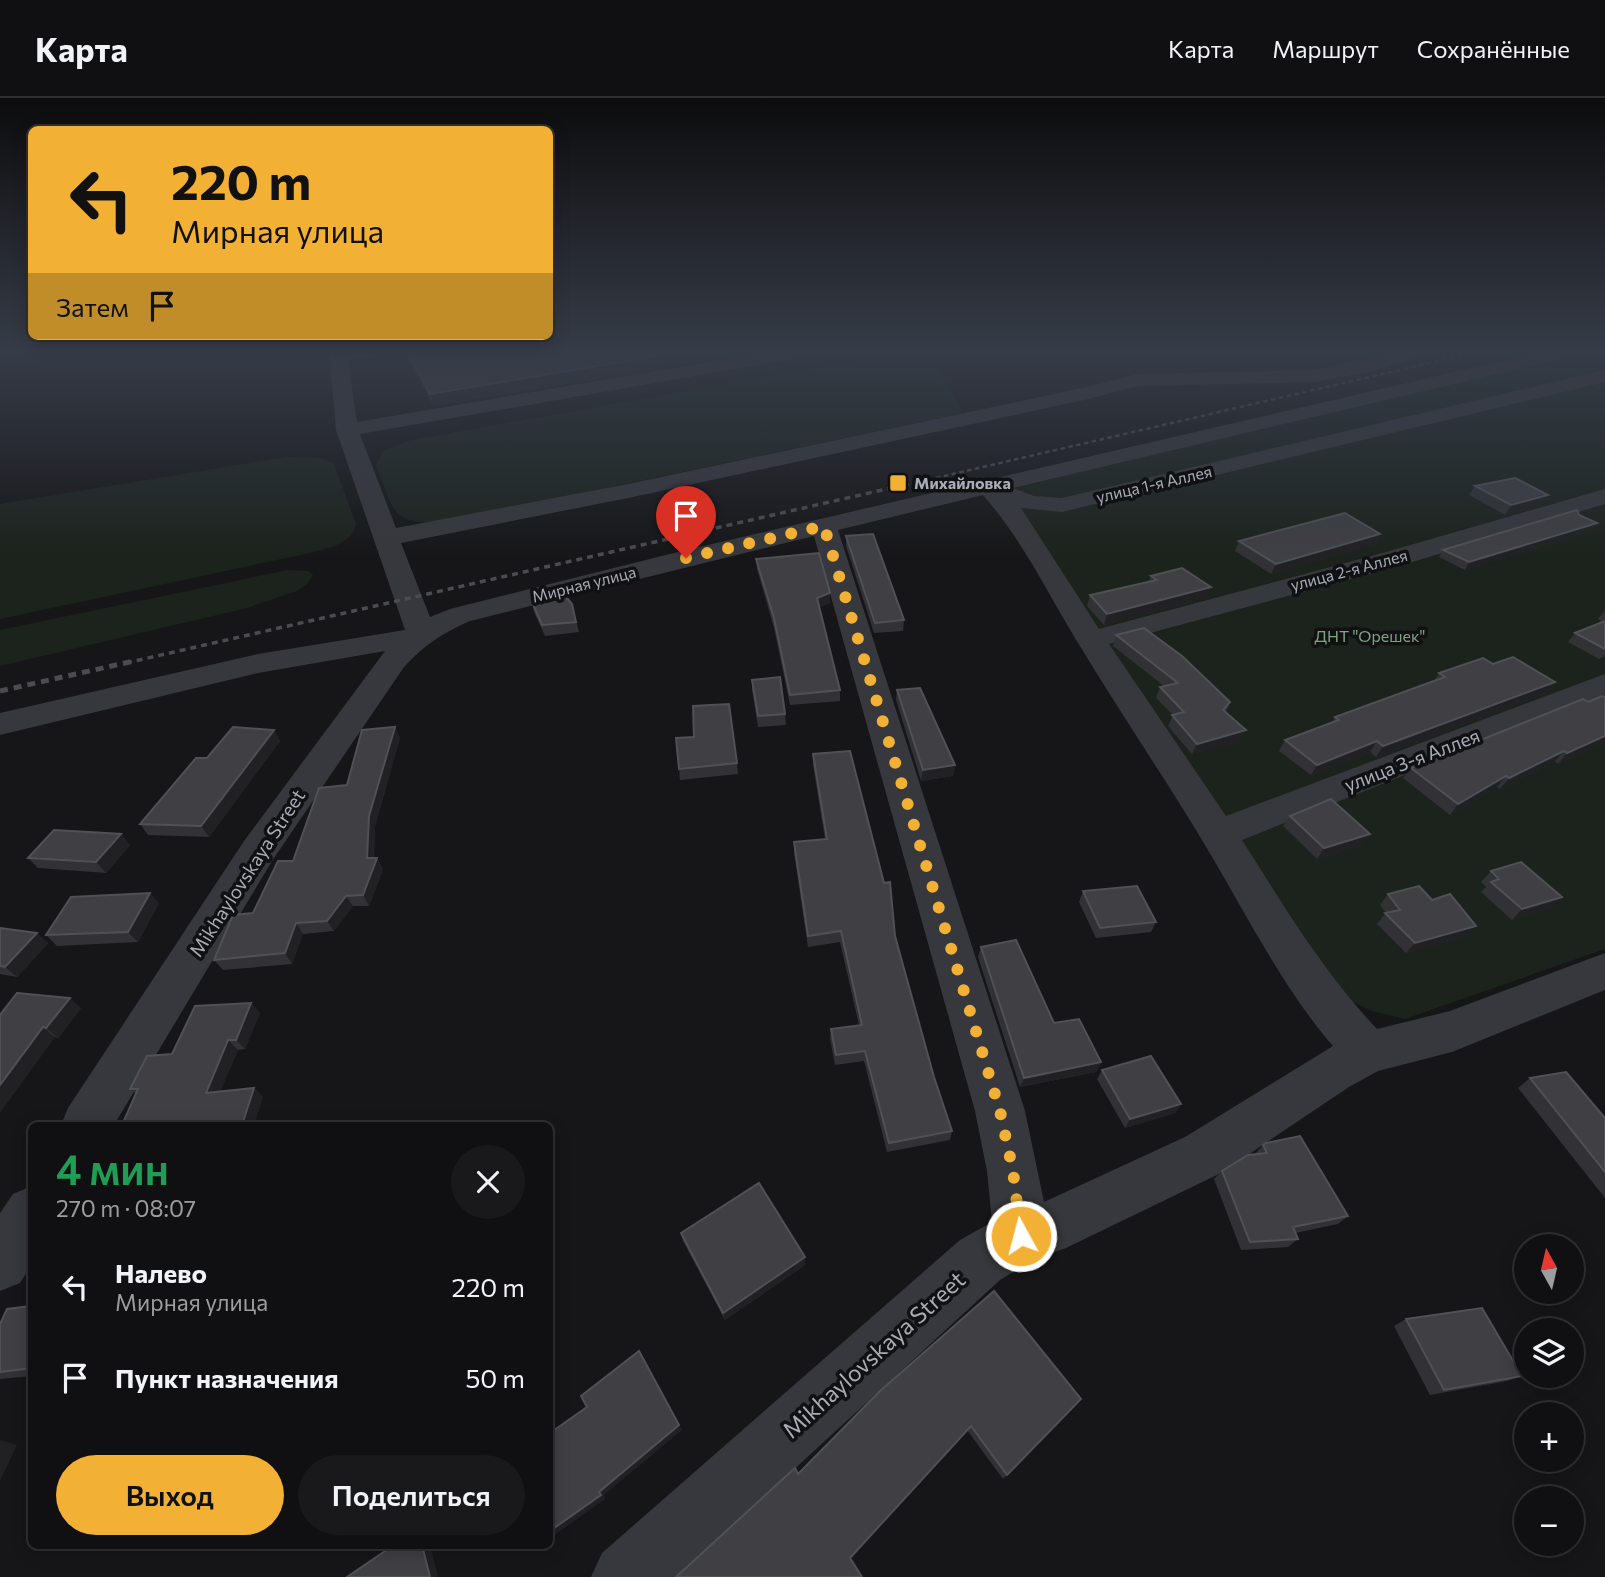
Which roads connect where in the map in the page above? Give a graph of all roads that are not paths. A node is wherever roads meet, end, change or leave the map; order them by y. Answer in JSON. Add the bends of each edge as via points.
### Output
{"nodes":[{"id":1,"x":345,"y":420,"type":"edge"},
{"id":2,"x":404,"y":420,"type":"edge"},
{"id":3,"x":962,"y":420,"type":"edge"},
{"id":4,"x":1275,"y":420,"type":"edge"},
{"id":5,"x":1423,"y":420,"type":"edge"},
{"id":6,"x":1241,"y":428,"type":"junction"},
{"id":7,"x":346,"y":430,"type":"junction"},
{"id":8,"x":1202,"y":437,"type":"junction"},
{"id":9,"x":1290,"y":452,"type":"junction"},
{"id":10,"x":1250,"y":461,"type":"junction"},
{"id":11,"x":990,"y":488,"type":"junction"},
{"id":12,"x":1605,"y":496,"type":"edge"},
{"id":13,"x":824,"y":526,"type":"junction"},
{"id":14,"x":387,"y":538,"type":"junction"},
{"id":15,"x":418,"y":635,"type":"junction"},
{"id":16,"x":1091,"y":640,"type":"junction"},
{"id":17,"x":1605,"y":684,"type":"edge"},
{"id":18,"x":0,"y":724,"type":"edge"},
{"id":19,"x":1218,"y":834,"type":"junction"},
{"id":20,"x":1605,"y":971,"type":"edge"},
{"id":21,"x":1368,"y":1052,"type":"junction"},
{"id":22,"x":88,"y":1122,"type":"edge"},
{"id":23,"x":28,"y":1219,"type":"edge"},
{"id":24,"x":1021,"y":1236,"type":"junction"},
{"id":25,"x":0,"y":1264,"type":"edge"},
{"id":26,"x":626,"y":1577,"type":"edge"}],
"edges":[{"from":1,"to":7,"type":"street"},
{"from":2,"to":7,"type":"street"},
{"from":3,"to":14,"type":"street"},
{"from":4,"to":6,"type":"street","name":"Мирная улица"},
{"from":5,"to":9,"type":"street","name":"улица 1-я Аллея"},
{"from":6,"to":8,"type":"street","name":"Мирная улица"},
{"from":6,"to":9,"type":"street"},
{"from":7,"to":14,"type":"street"},
{"from":8,"to":10,"type":"street"},
{"from":8,"to":11,"type":"street","name":"Мирная улица"},
{"from":9,"to":10,"type":"street","name":"улица 1-я Аллея"},
{"from":10,"to":11,"type":"street","name":"улица 1-я Аллея","via":[[1062,505],[1031,503]]},
{"from":11,"to":13,"type":"street","name":"Мирная улица"},
{"from":11,"to":16,"type":"street","via":[[1015,516]]},
{"from":12,"to":16,"type":"street","name":"улица 2-я Аллея"},
{"from":13,"to":15,"type":"street","name":"Мирная улица","via":[[460,615]]},
{"from":13,"to":24,"type":"street","via":[[1000,1111]]},
{"from":14,"to":15,"type":"street"},
{"from":15,"to":18,"type":"street","via":[[301,655]]},
{"from":15,"to":22,"type":"street","name":"Mikhaylovskaya Street","via":[[360,707],[258,851]]},
{"from":16,"to":19,"type":"street"},
{"from":17,"to":19,"type":"street","name":"улица 3-я Аллея"},
{"from":19,"to":21,"type":"street","via":[[1301,970]]},
{"from":20,"to":21,"type":"street","name":"Mikhaylovskaya Street","via":[[1452,1031]]},
{"from":21,"to":24,"type":"street","name":"Mikhaylovskaya Street","via":[[1332,1070],[1203,1155],[1046,1229]]},
{"from":23,"to":25,"type":"street"},
{"from":24,"to":26,"type":"street","name":"Mikhaylovskaya Street","via":[[980,1260]]}]}
